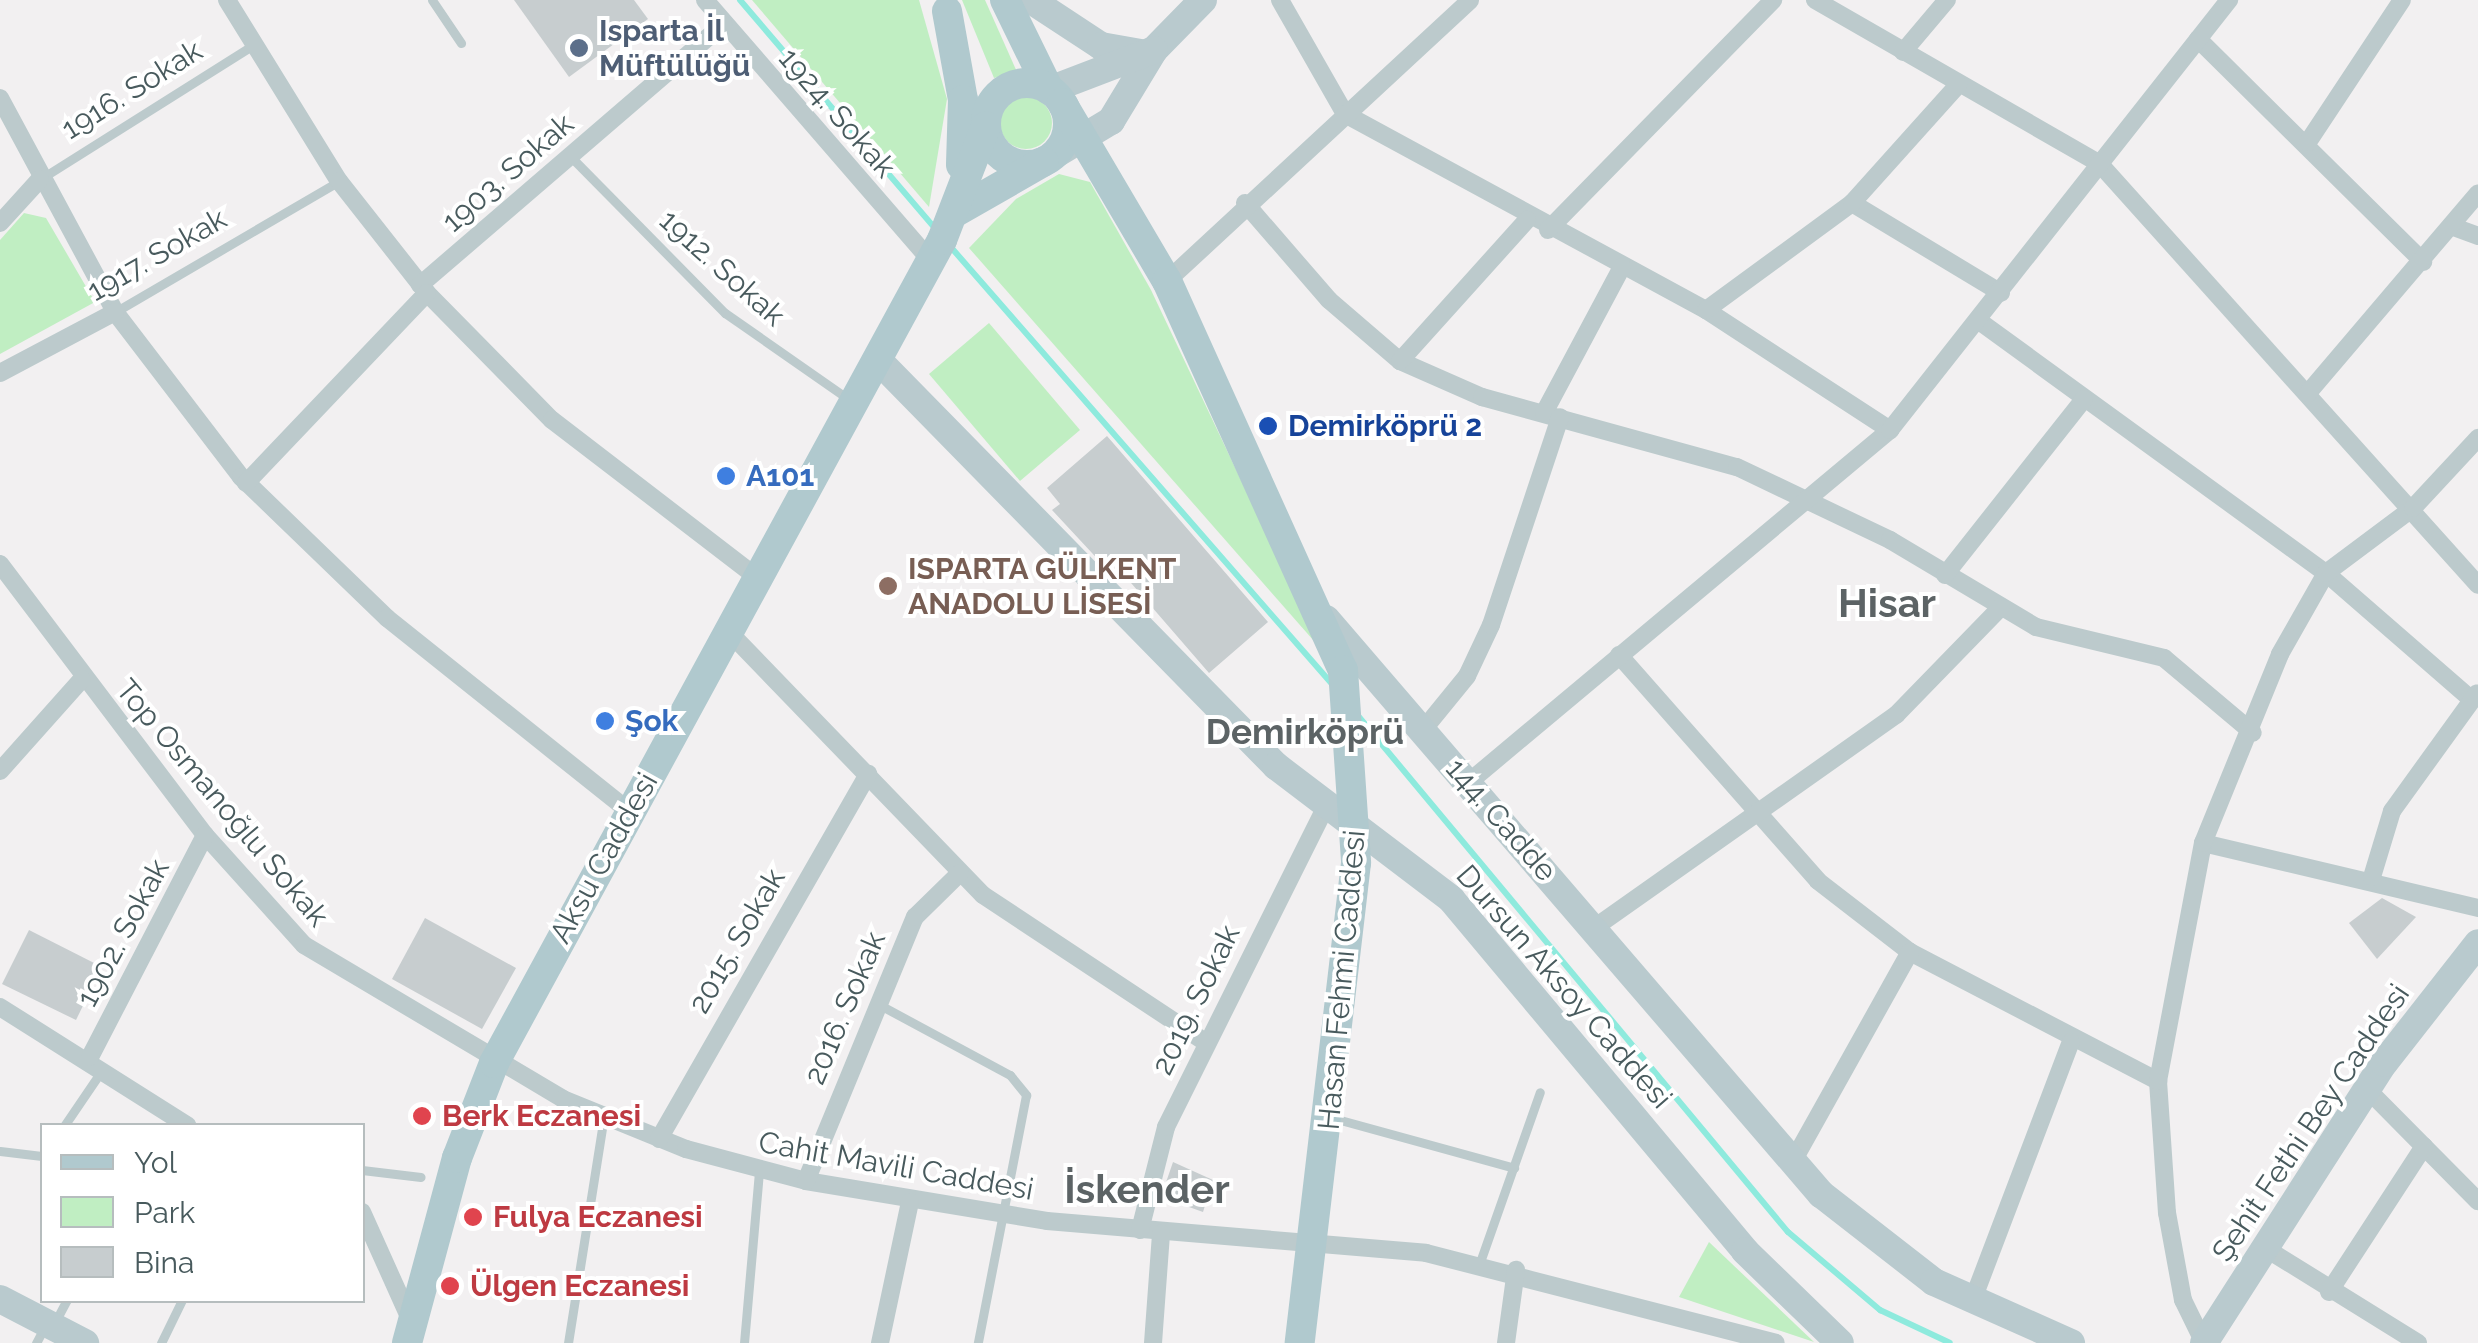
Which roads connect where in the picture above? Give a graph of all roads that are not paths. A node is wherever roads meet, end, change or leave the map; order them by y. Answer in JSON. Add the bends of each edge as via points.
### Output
{"nodes":[{"id":1,"x":227,"y":0,"type":"edge"},
{"id":2,"x":432,"y":0,"type":"edge"},
{"id":3,"x":705,"y":0,"type":"edge"},
{"id":4,"x":1006,"y":0,"type":"edge"},
{"id":5,"x":1031,"y":0,"type":"edge"},
{"id":6,"x":1203,"y":0,"type":"edge"},
{"id":7,"x":1280,"y":0,"type":"edge"},
{"id":8,"x":1470,"y":0,"type":"edge"},
{"id":9,"x":1773,"y":0,"type":"edge"},
{"id":10,"x":1815,"y":0,"type":"edge"},
{"id":11,"x":1947,"y":0,"type":"edge"},
{"id":12,"x":2229,"y":0,"type":"edge"},
{"id":13,"x":2402,"y":0,"type":"edge"},
{"id":14,"x":944,"y":6,"type":"edge"},
{"id":15,"x":723,"y":24,"type":"junction"},
{"id":16,"x":2198,"y":39,"type":"junction"},
{"id":17,"x":461,"y":42,"type":"dead end"},
{"id":18,"x":252,"y":46,"type":"junction"},
{"id":19,"x":1151,"y":52,"type":"junction"},
{"id":20,"x":1903,"y":52,"type":"junction"},
{"id":21,"x":1958,"y":85,"type":"junction"},
{"id":22,"x":1056,"y":97,"type":"junction"},
{"id":23,"x":0,"y":98,"type":"edge"},
{"id":24,"x":1345,"y":114,"type":"junction"},
{"id":25,"x":986,"y":119,"type":"junction"},
{"id":26,"x":1087,"y":139,"type":"junction"},
{"id":27,"x":2308,"y":142,"type":"junction"},
{"id":28,"x":570,"y":156,"type":"junction"},
{"id":29,"x":1046,"y":160,"type":"junction"},
{"id":30,"x":2100,"y":164,"type":"junction"},
{"id":31,"x":40,"y":179,"type":"junction"},
{"id":32,"x":340,"y":181,"type":"junction"},
{"id":33,"x":2478,"y":193,"type":"edge"},
{"id":34,"x":1245,"y":203,"type":"junction"},
{"id":35,"x":1852,"y":203,"type":"junction"},
{"id":36,"x":954,"y":213,"type":"junction"},
{"id":37,"x":1527,"y":220,"type":"junction"},
{"id":38,"x":0,"y":223,"type":"edge"},
{"id":39,"x":2451,"y":226,"type":"junction"},
{"id":40,"x":1548,"y":230,"type":"junction"},
{"id":41,"x":2478,"y":236,"type":"edge"},
{"id":42,"x":930,"y":261,"type":"junction"},
{"id":43,"x":2423,"y":262,"type":"junction"},
{"id":44,"x":1622,"y":267,"type":"junction"},
{"id":45,"x":1167,"y":281,"type":"junction"},
{"id":46,"x":424,"y":289,"type":"junction"},
{"id":47,"x":2001,"y":293,"type":"junction"},
{"id":48,"x":1706,"y":310,"type":"junction"},
{"id":49,"x":114,"y":312,"type":"junction"},
{"id":50,"x":1979,"y":321,"type":"junction"},
{"id":51,"x":877,"y":358,"type":"junction"},
{"id":52,"x":1400,"y":361,"type":"junction"},
{"id":53,"x":0,"y":373,"type":"edge"},
{"id":54,"x":2308,"y":392,"type":"junction"},
{"id":55,"x":2084,"y":399,"type":"junction"},
{"id":56,"x":853,"y":403,"type":"junction"},
{"id":57,"x":1552,"y":415,"type":"junction"},
{"id":58,"x":1890,"y":430,"type":"junction"},
{"id":59,"x":2478,"y":438,"type":"edge"},
{"id":60,"x":246,"y":483,"type":"junction"},
{"id":61,"x":1810,"y":502,"type":"junction"},
{"id":62,"x":2413,"y":508,"type":"junction"},
{"id":63,"x":0,"y":564,"type":"edge"},
{"id":64,"x":2326,"y":572,"type":"junction"},
{"id":65,"x":1945,"y":575,"type":"junction"},
{"id":66,"x":758,"y":578,"type":"junction"},
{"id":67,"x":2478,"y":585,"type":"edge"},
{"id":68,"x":2000,"y":607,"type":"junction"},
{"id":69,"x":1326,"y":619,"type":"junction"},
{"id":70,"x":728,"y":632,"type":"junction"},
{"id":71,"x":1619,"y":654,"type":"junction"},
{"id":72,"x":82,"y":679,"type":"junction"},
{"id":73,"x":2475,"y":696,"type":"edge"},
{"id":74,"x":1423,"y":730,"type":"junction"},
{"id":75,"x":2253,"y":733,"type":"junction"},
{"id":76,"x":0,"y":771,"type":"edge"},
{"id":77,"x":868,"y":774,"type":"junction"},
{"id":78,"x":1469,"y":782,"type":"junction"},
{"id":79,"x":1328,"y":804,"type":"junction"},
{"id":80,"x":1357,"y":806,"type":"junction"},
{"id":81,"x":630,"y":812,"type":"junction"},
{"id":82,"x":1752,"y":817,"type":"junction"},
{"id":83,"x":206,"y":835,"type":"junction"},
{"id":84,"x":2203,"y":843,"type":"junction"},
{"id":85,"x":960,"y":873,"type":"junction"},
{"id":86,"x":2372,"y":877,"type":"junction"},
{"id":87,"x":2478,"y":908,"type":"edge"},
{"id":88,"x":1594,"y":928,"type":"junction"},
{"id":89,"x":2478,"y":943,"type":"edge"},
{"id":90,"x":1910,"y":952,"type":"junction"},
{"id":91,"x":876,"y":1002,"type":"junction"},
{"id":92,"x":0,"y":1007,"type":"edge"},
{"id":93,"x":1204,"y":1041,"type":"junction"},
{"id":94,"x":2070,"y":1042,"type":"junction"},
{"id":95,"x":96,"y":1063,"type":"junction"},
{"id":96,"x":494,"y":1063,"type":"junction"},
{"id":97,"x":2158,"y":1080,"type":"junction"},
{"id":98,"x":2367,"y":1088,"type":"junction"},
{"id":99,"x":1540,"y":1092,"type":"dead end"},
{"id":100,"x":604,"y":1116,"type":"junction"},
{"id":101,"x":1330,"y":1117,"type":"junction"},
{"id":102,"x":165,"y":1121,"type":"edge"},
{"id":103,"x":66,"y":1123,"type":"edge"},
{"id":104,"x":659,"y":1139,"type":"junction"},
{"id":105,"x":2424,"y":1146,"type":"junction"},
{"id":106,"x":0,"y":1151,"type":"edge"},
{"id":107,"x":40,"y":1156,"type":"edge"},
{"id":108,"x":1792,"y":1162,"type":"junction"},
{"id":109,"x":1514,"y":1168,"type":"junction"},
{"id":110,"x":365,"y":1170,"type":"edge"},
{"id":111,"x":759,"y":1171,"type":"junction"},
{"id":112,"x":420,"y":1177,"type":"dead end"},
{"id":113,"x":806,"y":1181,"type":"junction"},
{"id":114,"x":2478,"y":1201,"type":"edge"},
{"id":115,"x":910,"y":1202,"type":"junction"},
{"id":116,"x":1001,"y":1215,"type":"junction"},
{"id":117,"x":365,"y":1220,"type":"edge"},
{"id":118,"x":1140,"y":1230,"type":"junction"},
{"id":119,"x":1161,"y":1232,"type":"junction"},
{"id":120,"x":1316,"y":1241,"type":"junction"},
{"id":121,"x":2265,"y":1248,"type":"junction"},
{"id":122,"x":1480,"y":1262,"type":"junction"},
{"id":123,"x":1516,"y":1270,"type":"junction"},
{"id":124,"x":2329,"y":1292,"type":"junction"},
{"id":125,"x":0,"y":1300,"type":"edge"},
{"id":126,"x":1972,"y":1302,"type":"junction"},
{"id":127,"x":65,"y":1303,"type":"edge"},
{"id":128,"x":181,"y":1303,"type":"edge"},
{"id":129,"x":45,"y":1331,"type":"edge"},
{"id":130,"x":409,"y":1333,"type":"edge"},
{"id":131,"x":85,"y":1343,"type":"edge"},
{"id":132,"x":161,"y":1343,"type":"edge"},
{"id":133,"x":568,"y":1343,"type":"edge"},
{"id":134,"x":744,"y":1343,"type":"edge"},
{"id":135,"x":880,"y":1343,"type":"edge"},
{"id":136,"x":978,"y":1343,"type":"edge"},
{"id":137,"x":1153,"y":1343,"type":"edge"},
{"id":138,"x":1300,"y":1343,"type":"edge"},
{"id":139,"x":1506,"y":1343,"type":"edge"},
{"id":140,"x":1776,"y":1343,"type":"edge"},
{"id":141,"x":1840,"y":1343,"type":"edge"},
{"id":142,"x":2071,"y":1343,"type":"edge"},
{"id":143,"x":2204,"y":1343,"type":"edge"},
{"id":144,"x":2418,"y":1343,"type":"edge"}],
"edges":[{"from":1,"to":18,"type":"street"},
{"from":2,"to":17,"type":"lane"},
{"from":3,"to":15,"type":"street","name":"1924. Sokak"},
{"from":4,"to":22,"type":"main road","name":"144. Cadde"},
{"from":5,"to":19,"type":"street","via":[[1100,46]]},
{"from":6,"to":19,"type":"street"},
{"from":7,"to":24,"type":"street"},
{"from":8,"to":24,"type":"street"},
{"from":9,"to":40,"type":"street"},
{"from":10,"to":20,"type":"street"},
{"from":11,"to":20,"type":"street"},
{"from":12,"to":16,"type":"street"},
{"from":13,"to":27,"type":"street"},
{"from":14,"to":25,"type":"main road"},
{"from":14,"to":36,"type":"main road","via":[[963,100]]},
{"from":15,"to":28,"type":"street","name":"1903. Sokak"},
{"from":15,"to":42,"type":"street","name":"1924. Sokak"},
{"from":16,"to":27,"type":"street"},
{"from":16,"to":30,"type":"street"},
{"from":18,"to":31,"type":"lane","name":"1916. Sokak"},
{"from":18,"to":32,"type":"street"},
{"from":19,"to":22,"type":"street"},
{"from":19,"to":26,"type":"street","via":[[1111,121]]},
{"from":20,"to":21,"type":"street"},
{"from":21,"to":30,"type":"street"},
{"from":21,"to":35,"type":"street"},
{"from":22,"to":25,"type":"main road","via":[[1016,84]]},
{"from":22,"to":26,"type":"main road","name":"144. Cadde"},
{"from":22,"to":29,"type":"main road","via":[[1064,142]]},
{"from":23,"to":31,"type":"street"},
{"from":24,"to":34,"type":"street"},
{"from":24,"to":37,"type":"street"},
{"from":25,"to":29,"type":"main road","via":[[1007,160]]},
{"from":25,"to":36,"type":"main road","name":"Aksu Caddesi"},
{"from":26,"to":29,"type":"street"},
{"from":26,"to":45,"type":"main road","name":"144. Cadde"},
{"from":27,"to":43,"type":"street"},
{"from":28,"to":46,"type":"street","name":"1903. Sokak"},
{"from":28,"to":56,"type":"lane","name":"1912. Sokak","via":[[725,313]]},
{"from":29,"to":36,"type":"main road"},
{"from":30,"to":47,"type":"street"},
{"from":30,"to":54,"type":"street"},
{"from":31,"to":38,"type":"street"},
{"from":31,"to":49,"type":"street"},
{"from":32,"to":46,"type":"street"},
{"from":32,"to":49,"type":"lane","name":"1917. Sokak"},
{"from":33,"to":39,"type":"street"},
{"from":34,"to":45,"type":"street"},
{"from":34,"to":52,"type":"street","via":[[1329,300]]},
{"from":35,"to":47,"type":"street"},
{"from":35,"to":48,"type":"street"},
{"from":36,"to":42,"type":"main road","name":"Aksu Caddesi"},
{"from":37,"to":40,"type":"street"},
{"from":37,"to":52,"type":"street"},
{"from":39,"to":41,"type":"street"},
{"from":39,"to":43,"type":"street"},
{"from":40,"to":44,"type":"street"},
{"from":42,"to":51,"type":"main road","name":"Aksu Caddesi"},
{"from":43,"to":54,"type":"street"},
{"from":44,"to":48,"type":"street"},
{"from":44,"to":57,"type":"street"},
{"from":45,"to":69,"type":"main road","name":"144. Cadde"},
{"from":46,"to":60,"type":"street","name":"1903. Sokak"},
{"from":46,"to":66,"type":"street","via":[[580,444]]},
{"from":47,"to":50,"type":"street"},
{"from":48,"to":58,"type":"street"},
{"from":49,"to":53,"type":"street","name":"1917. Sokak"},
{"from":49,"to":60,"type":"street"},
{"from":50,"to":55,"type":"street"},
{"from":50,"to":58,"type":"street"},
{"from":51,"to":56,"type":"main road","name":"Aksu Caddesi"},
{"from":51,"to":79,"type":"street","name":"Dursun Aksoy Caddesi","via":[[1276,766]]},
{"from":52,"to":57,"type":"street"},
{"from":54,"to":62,"type":"street"},
{"from":55,"to":64,"type":"street"},
{"from":55,"to":65,"type":"street"},
{"from":56,"to":66,"type":"main road","name":"Aksu Caddesi"},
{"from":57,"to":61,"type":"street","via":[[1737,467]]},
{"from":57,"to":74,"type":"street","via":[[1491,626],[1467,676]]},
{"from":58,"to":61,"type":"street"},
{"from":59,"to":62,"type":"street"},
{"from":60,"to":81,"type":"street","via":[[386,618]]},
{"from":61,"to":65,"type":"street"},
{"from":61,"to":71,"type":"street"},
{"from":62,"to":64,"type":"street"},
{"from":62,"to":67,"type":"street"},
{"from":63,"to":72,"type":"street","name":"Top Osmanoğlu Sokak"},
{"from":64,"to":73,"type":"street"},
{"from":64,"to":75,"type":"street","via":[[2280,654]]},
{"from":65,"to":68,"type":"street"},
{"from":66,"to":70,"type":"main road","name":"Aksu Caddesi"},
{"from":68,"to":75,"type":"street","via":[[2036,627],[2164,658]]},
{"from":68,"to":82,"type":"street","via":[[1896,716]]},
{"from":69,"to":74,"type":"street","name":"144. Cadde"},
{"from":69,"to":80,"type":"main road","name":"Hasan Fehmi Caddesi","via":[[1343,670]]},
{"from":70,"to":77,"type":"street"},
{"from":70,"to":81,"type":"main road","name":"Aksu Caddesi"},
{"from":71,"to":78,"type":"street"},
{"from":71,"to":82,"type":"street"},
{"from":72,"to":76,"type":"street"},
{"from":72,"to":83,"type":"street","name":"Top Osmanoğlu Sokak"},
{"from":73,"to":86,"type":"street","via":[[2392,812]]},
{"from":74,"to":78,"type":"street","name":"144. Cadde"},
{"from":75,"to":84,"type":"street"},
{"from":77,"to":85,"type":"street"},
{"from":77,"to":104,"type":"street","name":"2015. Sokak"},
{"from":78,"to":88,"type":"street","name":"144. Cadde"},
{"from":79,"to":80,"type":"street","name":"Dursun Aksoy Caddesi"},
{"from":79,"to":93,"type":"street","name":"2019. Sokak"},
{"from":80,"to":101,"type":"main road","name":"Hasan Fehmi Caddesi"},
{"from":80,"to":141,"type":"street","name":"Dursun Aksoy Caddesi","via":[[1476,925],[1744,1251]]},
{"from":81,"to":96,"type":"main road","name":"Aksu Caddesi"},
{"from":82,"to":88,"type":"street"},
{"from":82,"to":90,"type":"street"},
{"from":83,"to":95,"type":"street","name":"1902. Sokak"},
{"from":83,"to":96,"type":"street","name":"Top Osmanoğlu Sokak","via":[[304,945]]},
{"from":84,"to":86,"type":"street"},
{"from":84,"to":97,"type":"street"},
{"from":85,"to":91,"type":"street","name":"2016. Sokak","via":[[919,910]]},
{"from":85,"to":93,"type":"street","via":[[1014,920]]},
{"from":86,"to":87,"type":"street"},
{"from":88,"to":108,"type":"street","name":"144. Cadde"},
{"from":89,"to":98,"type":"street","name":"Şehit Fethi Bey Caddesi"},
{"from":90,"to":94,"type":"street"},
{"from":90,"to":108,"type":"street"},
{"from":91,"to":113,"type":"street","name":"2016. Sokak"},
{"from":91,"to":116,"type":"lane","via":[[1023,1088]]},
{"from":92,"to":95,"type":"street"},
{"from":93,"to":118,"type":"street","name":"2019. Sokak","via":[[1158,1148]]},
{"from":94,"to":97,"type":"street"},
{"from":94,"to":126,"type":"street"},
{"from":95,"to":102,"type":"street"},
{"from":95,"to":103,"type":"lane"},
{"from":96,"to":100,"type":"street","name":"Cahit Mavili Caddesi"},
{"from":96,"to":130,"type":"main road","name":"Aksu Caddesi"},
{"from":97,"to":143,"type":"street","via":[[2183,1300]]},
{"from":98,"to":105,"type":"street"},
{"from":98,"to":121,"type":"street","name":"Şehit Fethi Bey Caddesi"},
{"from":99,"to":109,"type":"lane"},
{"from":100,"to":104,"type":"street","name":"Cahit Mavili Caddesi"},
{"from":100,"to":133,"type":"lane"},
{"from":101,"to":109,"type":"lane"},
{"from":101,"to":120,"type":"main road","name":"Hasan Fehmi Caddesi"},
{"from":104,"to":111,"type":"street","name":"Cahit Mavili Caddesi"},
{"from":105,"to":114,"type":"street"},
{"from":105,"to":124,"type":"street"},
{"from":106,"to":107,"type":"lane"},
{"from":108,"to":126,"type":"street","name":"144. Cadde","via":[[1882,1244]]},
{"from":109,"to":122,"type":"lane"},
{"from":110,"to":112,"type":"lane"},
{"from":111,"to":113,"type":"street","name":"Cahit Mavili Caddesi"},
{"from":111,"to":134,"type":"lane"},
{"from":113,"to":115,"type":"street","name":"Cahit Mavili Caddesi"},
{"from":115,"to":116,"type":"street","name":"Cahit Mavili Caddesi"},
{"from":115,"to":135,"type":"street"},
{"from":116,"to":118,"type":"street","name":"Cahit Mavili Caddesi"},
{"from":116,"to":136,"type":"lane"},
{"from":117,"to":130,"type":"street"},
{"from":118,"to":119,"type":"street","name":"Cahit Mavili Caddesi"},
{"from":119,"to":120,"type":"street","name":"Cahit Mavili Caddesi"},
{"from":119,"to":137,"type":"street"},
{"from":120,"to":122,"type":"street","name":"Cahit Mavili Caddesi"},
{"from":120,"to":138,"type":"main road","name":"Hasan Fehmi Caddesi"},
{"from":121,"to":124,"type":"street"},
{"from":121,"to":143,"type":"street","name":"Şehit Fethi Bey Caddesi"},
{"from":122,"to":123,"type":"street","name":"Cahit Mavili Caddesi"},
{"from":123,"to":139,"type":"street"},
{"from":123,"to":140,"type":"street","name":"Cahit Mavili Caddesi"},
{"from":124,"to":144,"type":"street"},
{"from":125,"to":129,"type":"street"},
{"from":126,"to":142,"type":"street","name":"144. Cadde"},
{"from":127,"to":129,"type":"lane"},
{"from":128,"to":132,"type":"lane"},
{"from":129,"to":131,"type":"street"}]}
